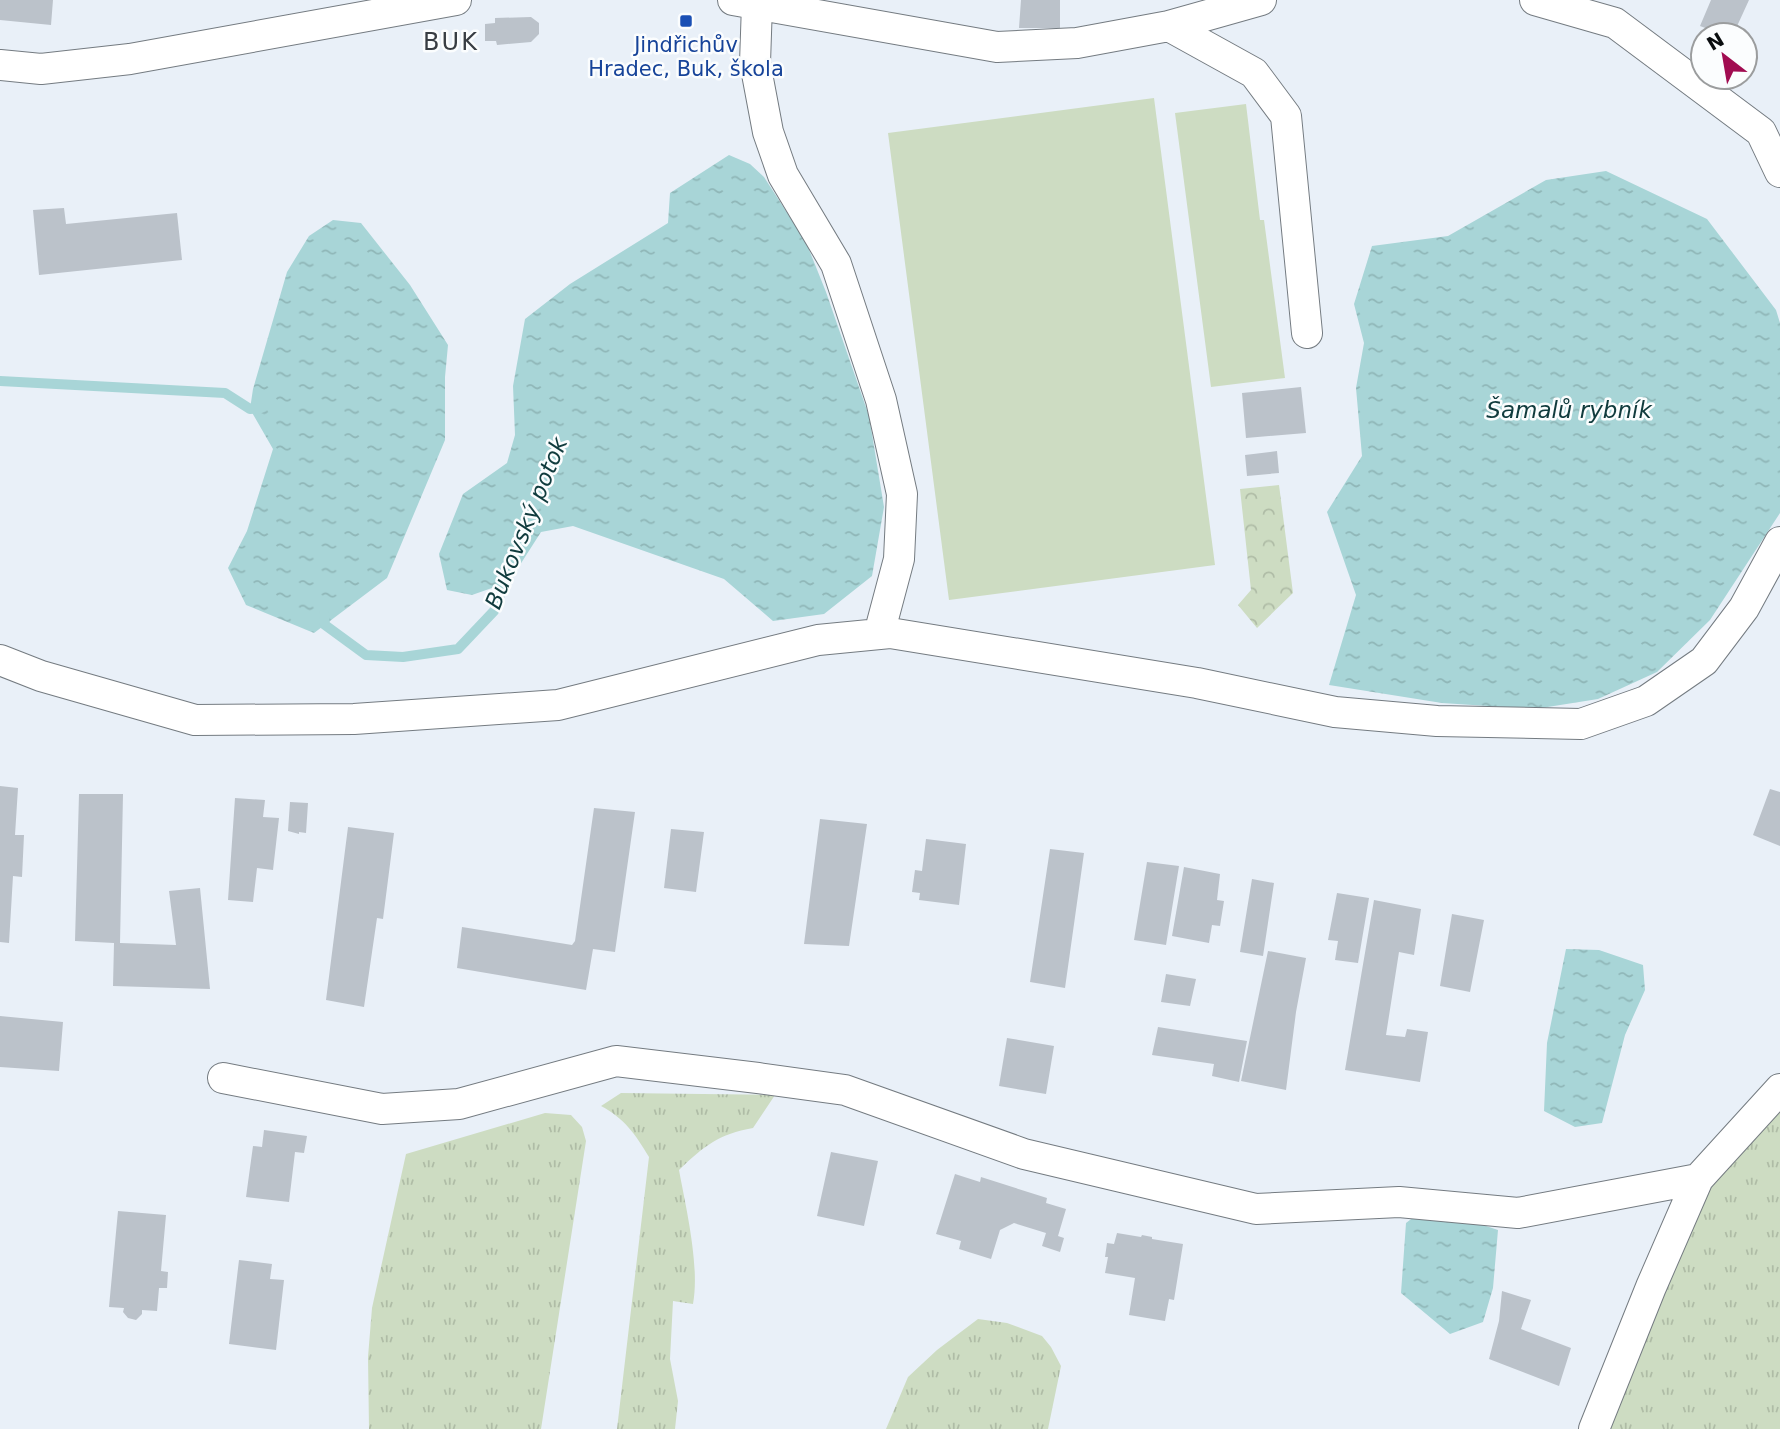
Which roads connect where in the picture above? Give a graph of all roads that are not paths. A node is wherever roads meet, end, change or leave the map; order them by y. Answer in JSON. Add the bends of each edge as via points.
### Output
{"nodes":[{"id":1,"x":456,"y":0,"type":"edge"},
{"id":2,"x":1261,"y":0,"type":"edge"},
{"id":3,"x":1535,"y":0,"type":"edge"},
{"id":4,"x":745,"y":2,"type":"edge"},
{"id":5,"x":1169,"y":26,"type":"junction"},
{"id":6,"x":0,"y":65,"type":"edge"},
{"id":7,"x":1780,"y":172,"type":"edge"},
{"id":8,"x":1307,"y":334,"type":"dead end"},
{"id":9,"x":1780,"y":542,"type":"edge"},
{"id":10,"x":879,"y":634,"type":"junction"},
{"id":11,"x":0,"y":660,"type":"edge"},
{"id":12,"x":223,"y":1078,"type":"dead end"},
{"id":13,"x":1780,"y":1089,"type":"edge"},
{"id":14,"x":1698,"y":1179,"type":"junction"},
{"id":15,"x":1594,"y":1429,"type":"edge"}],
"edges":[{"from":1,"to":6,"type":"street","via":[[130,59],[41,69]]},
{"from":2,"to":5,"type":"street"},
{"from":3,"to":7,"type":"street","via":[[1615,23],[1761,132]]},
{"from":4,"to":5,"type":"street","via":[[997,47],[1077,43]]},
{"from":4,"to":10,"type":"street","via":[[768,132],[783,175],[836,264],[881,400],[902,494],[899,559]]},
{"from":5,"to":8,"type":"street","via":[[1254,73],[1286,116]]},
{"from":9,"to":10,"type":"street","via":[[1745,608],[1704,660],[1646,701],[1581,724],[1437,721],[1335,712],[1197,683],[890,632]]},
{"from":10,"to":11,"type":"street","via":[[818,640],[558,705],[354,719],[195,720]]},
{"from":12,"to":14,"type":"street","via":[[382,1109],[459,1104],[616,1062],[758,1078],[845,1090],[1024,1154],[1256,1209],[1399,1202],[1518,1213]]},
{"from":13,"to":14,"type":"street"},
{"from":14,"to":15,"type":"street"}]}
